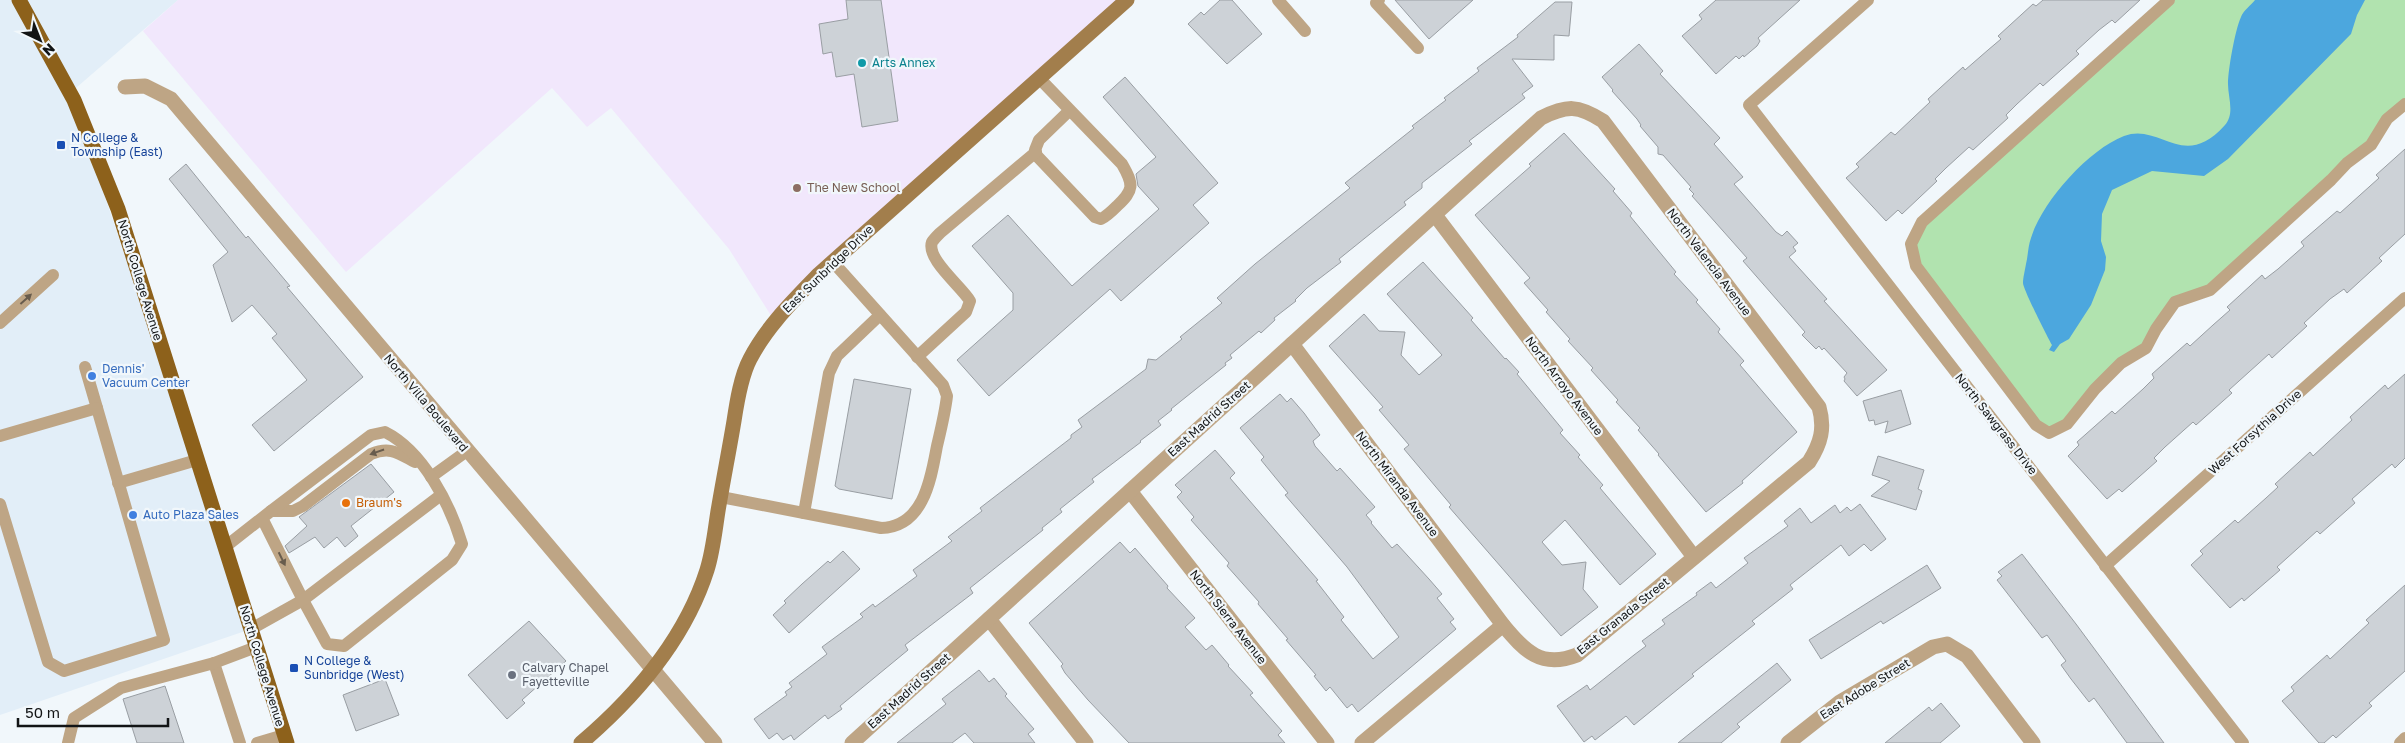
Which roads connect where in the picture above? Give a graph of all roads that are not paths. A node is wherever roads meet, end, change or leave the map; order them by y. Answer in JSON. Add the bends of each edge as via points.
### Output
{"nodes":[{"id":1,"x":19,"y":0,"type":"edge"},
{"id":2,"x":1126,"y":0,"type":"edge"},
{"id":3,"x":1278,"y":0,"type":"edge"},
{"id":4,"x":1379,"y":0,"type":"edge"},
{"id":5,"x":1868,"y":0,"type":"edge"},
{"id":6,"x":2169,"y":0,"type":"edge"},
{"id":7,"x":1305,"y":31,"type":"dead end"},
{"id":8,"x":1418,"y":48,"type":"dead end"},
{"id":9,"x":1039,"y":78,"type":"junction"},
{"id":10,"x":125,"y":87,"type":"dead end"},
{"id":11,"x":2405,"y":104,"type":"edge"},
{"id":12,"x":1573,"y":108,"type":"joint"},
{"id":13,"x":1070,"y":110,"type":"junction"},
{"id":14,"x":1036,"y":152,"type":"junction"},
{"id":15,"x":1434,"y":215,"type":"junction"},
{"id":16,"x":833,"y":262,"type":"junction"},
{"id":17,"x":53,"y":275,"type":"dead end"},
{"id":18,"x":2405,"y":298,"type":"edge"},
{"id":19,"x":880,"y":315,"type":"junction"},
{"id":20,"x":0,"y":323,"type":"edge"},
{"id":21,"x":1292,"y":344,"type":"junction"},
{"id":22,"x":917,"y":357,"type":"junction"},
{"id":23,"x":85,"y":367,"type":"dead end"},
{"id":24,"x":97,"y":408,"type":"junction"},
{"id":25,"x":1822,"y":433,"type":"joint"},
{"id":26,"x":0,"y":436,"type":"edge"},
{"id":27,"x":467,"y":451,"type":"junction"},
{"id":28,"x":197,"y":460,"type":"junction"},
{"id":29,"x":431,"y":477,"type":"junction"},
{"id":30,"x":118,"y":483,"type":"junction"},
{"id":31,"x":1130,"y":491,"type":"junction"},
{"id":32,"x":441,"y":495,"type":"junction"},
{"id":33,"x":720,"y":497,"type":"junction"},
{"id":34,"x":0,"y":504,"type":"edge"},
{"id":35,"x":804,"y":513,"type":"junction"},
{"id":36,"x":266,"y":514,"type":"junction"},
{"id":37,"x":225,"y":547,"type":"junction"},
{"id":38,"x":1694,"y":557,"type":"junction"},
{"id":39,"x":2105,"y":566,"type":"junction"},
{"id":40,"x":302,"y":600,"type":"junction"},
{"id":41,"x":989,"y":619,"type":"junction"},
{"id":42,"x":1503,"y":625,"type":"junction"},
{"id":43,"x":251,"y":629,"type":"junction"},
{"id":44,"x":256,"y":647,"type":"junction"},
{"id":45,"x":214,"y":663,"type":"junction"},
{"id":46,"x":651,"y":670,"type":"junction"},
{"id":47,"x":2405,"y":738,"type":"edge"},
{"id":48,"x":285,"y":739,"type":"edge"},
{"id":49,"x":68,"y":743,"type":"edge"},
{"id":50,"x":240,"y":743,"type":"edge"},
{"id":51,"x":257,"y":743,"type":"edge"},
{"id":52,"x":582,"y":743,"type":"edge"},
{"id":53,"x":715,"y":743,"type":"edge"},
{"id":54,"x":852,"y":743,"type":"edge"},
{"id":55,"x":1086,"y":743,"type":"edge"},
{"id":56,"x":1327,"y":743,"type":"edge"},
{"id":57,"x":1362,"y":743,"type":"edge"},
{"id":58,"x":1788,"y":743,"type":"edge"},
{"id":59,"x":2033,"y":743,"type":"edge"},
{"id":60,"x":2242,"y":743,"type":"edge"},
{"id":61,"x":2400,"y":743,"type":"edge"}],
"edges":[{"from":1,"to":28,"type":"main road","name":"North College Avenue","via":[[74,100],[118,209]]},
{"from":2,"to":9,"type":"street","name":"East Sunbridge Drive"},
{"from":3,"to":7,"type":"lane"},
{"from":4,"to":8,"type":"lane","via":[[1376,3]]},
{"from":5,"to":39,"type":"lane","name":"North Sawgrass Drive","via":[[1749,105]]},
{"from":6,"to":11,"type":"lane","via":[[1922,222],[1911,244],[1916,266],[2036,425],[2049,433],[2067,424],[2121,363],[2146,348],[2175,302],[2210,290],[2347,163],[2371,145],[2387,119]]},
{"from":9,"to":13,"type":"lane"},
{"from":9,"to":16,"type":"street","name":"East Sunbridge Drive"},
{"from":10,"to":27,"type":"street","name":"North Villa Boulevard","via":[[145,86],[171,99]]},
{"from":12,"to":15,"type":"street","name":"East Madrid Street","via":[[1557,110],[1542,118]]},
{"from":12,"to":25,"type":"street","name":"North Valencia Avenue","via":[[1588,111],[1603,122],[1819,406]]},
{"from":13,"to":14,"type":"lane","via":[[1038,140]]},
{"from":13,"to":14,"type":"lane","via":[[1122,164],[1131,188],[1129,195],[1106,216],[1101,219],[1095,217]]},
{"from":14,"to":22,"type":"lane","via":[[932,242],[931,252],[935,260],[970,301],[966,312]]},
{"from":15,"to":21,"type":"street","name":"East Madrid Street"},
{"from":15,"to":38,"type":"street","name":"North Arroyo Avenue"},
{"from":16,"to":19,"type":"lane"},
{"from":16,"to":33,"type":"street","name":"East Sunbridge Drive","via":[[786,308],[749,360],[737,404]]},
{"from":20,"to":17,"type":"lane","one_way":true},
{"from":18,"to":39,"type":"lane","name":"West Forsythia Drive"},
{"from":19,"to":22,"type":"lane"},
{"from":19,"to":35,"type":"lane","via":[[837,356],[829,373]]},
{"from":21,"to":31,"type":"street","name":"East Madrid Street"},
{"from":21,"to":42,"type":"street","name":"North Miranda Avenue"},
{"from":22,"to":35,"type":"lane","via":[[943,385],[947,396],[928,490],[922,502],[899,524],[890,528]]},
{"from":23,"to":24,"type":"lane"},
{"from":24,"to":26,"type":"lane"},
{"from":24,"to":30,"type":"lane"},
{"from":25,"to":38,"type":"street","name":"East Granada Street","via":[[1818,448],[1808,462]]},
{"from":27,"to":29,"type":"lane"},
{"from":27,"to":46,"type":"street","name":"North Villa Boulevard"},
{"from":28,"to":30,"type":"lane"},
{"from":28,"to":37,"type":"main road","name":"North College Avenue"},
{"from":29,"to":32,"type":"lane"},
{"from":29,"to":36,"type":"lane","via":[[400,440],[385,432],[371,435]]},
{"from":30,"to":34,"type":"lane","via":[[164,640],[64,671],[48,662]]},
{"from":31,"to":41,"type":"street","name":"East Madrid Street"},
{"from":31,"to":56,"type":"street","name":"North Sierra Avenue"},
{"from":32,"to":40,"type":"lane"},
{"from":32,"to":40,"type":"lane","via":[[455,521],[462,544],[452,560],[344,646],[327,644]]},
{"from":33,"to":35,"type":"lane"},
{"from":33,"to":46,"type":"street","name":"East Sunbridge Drive","via":[[709,561],[698,594],[687,619]]},
{"from":36,"to":37,"type":"lane"},
{"from":36,"to":40,"type":"lane","one_way":true},
{"from":37,"to":43,"type":"main road","name":"North College Avenue"},
{"from":38,"to":42,"type":"street","name":"East Granada Street","via":[[1577,655],[1563,661],[1547,660],[1532,654]]},
{"from":39,"to":60,"type":"lane","name":"North Sawgrass Drive"},
{"from":40,"to":43,"type":"lane"},
{"from":41,"to":54,"type":"street","name":"East Madrid Street"},
{"from":41,"to":55,"type":"street"},
{"from":42,"to":57,"type":"street"},
{"from":43,"to":44,"type":"main road","name":"North College Avenue"},
{"from":44,"to":45,"type":"lane"},
{"from":44,"to":48,"type":"main road","name":"North College Avenue"},
{"from":45,"to":49,"type":"lane","via":[[121,688],[74,718]]},
{"from":45,"to":50,"type":"lane"},
{"from":46,"to":52,"type":"street","name":"East Sunbridge Drive","via":[[606,722]]},
{"from":46,"to":53,"type":"street","name":"North Villa Boulevard"},
{"from":47,"to":61,"type":"lane"},
{"from":48,"to":51,"type":"lane"},
{"from":58,"to":59,"type":"street","name":"East Adobe Street","via":[[1840,702],[1920,654],[1947,644],[1967,656]]}]}
